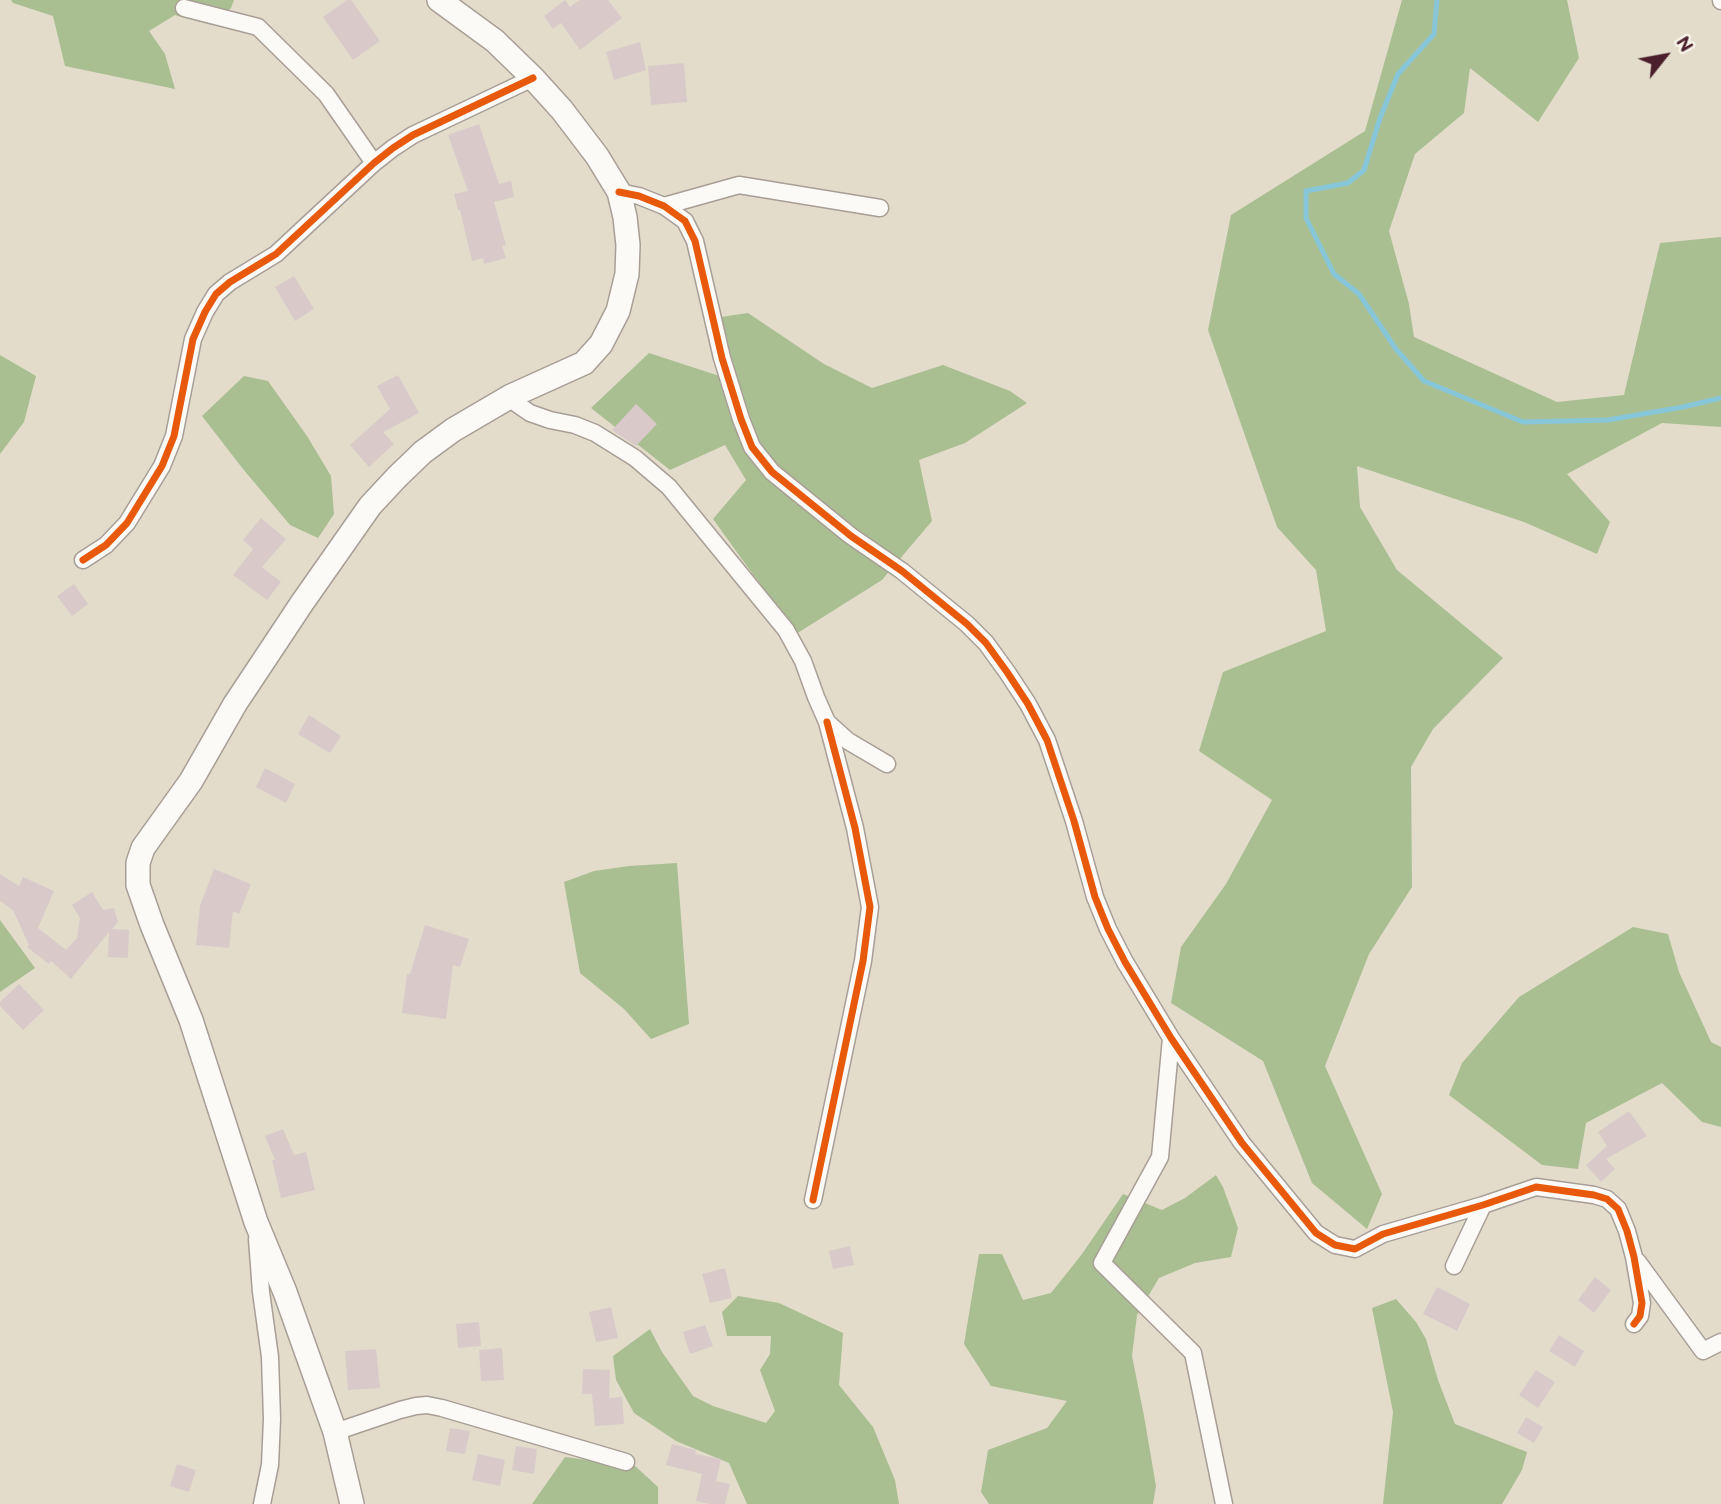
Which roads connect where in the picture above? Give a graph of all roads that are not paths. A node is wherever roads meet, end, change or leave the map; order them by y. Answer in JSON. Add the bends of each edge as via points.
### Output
{"nodes":[{"id":1,"x":439,"y":0,"type":"edge"},
{"id":2,"x":184,"y":8,"type":"dead end"},
{"id":3,"x":533,"y":78,"type":"junction"},
{"id":4,"x":374,"y":163,"type":"junction"},
{"id":5,"x":619,"y":192,"type":"junction"},
{"id":6,"x":664,"y":206,"type":"junction"},
{"id":7,"x":880,"y":208,"type":"dead end"},
{"id":8,"x":511,"y":396,"type":"junction"},
{"id":9,"x":83,"y":560,"type":"dead end"},
{"id":10,"x":827,"y":722,"type":"junction"},
{"id":11,"x":887,"y":764,"type":"dead end"},
{"id":12,"x":1171,"y":1038,"type":"junction"},
{"id":13,"x":814,"y":1200,"type":"dead end"},
{"id":14,"x":1483,"y":1205,"type":"junction"},
{"id":15,"x":256,"y":1222,"type":"junction"},
{"id":16,"x":1634,"y":1257,"type":"junction"},
{"id":17,"x":1454,"y":1266,"type":"dead end"},
{"id":18,"x":1634,"y":1324,"type":"dead end"},
{"id":19,"x":1721,"y":1342,"type":"edge"},
{"id":20,"x":335,"y":1432,"type":"junction"},
{"id":21,"x":626,"y":1462,"type":"dead end"},
{"id":22,"x":262,"y":1504,"type":"edge"},
{"id":23,"x":352,"y":1504,"type":"edge"},
{"id":24,"x":1224,"y":1504,"type":"edge"}],
"edges":[{"from":1,"to":3,"type":"main road","via":[[495,41]]},
{"from":2,"to":4,"type":"street","via":[[258,27],[326,94]]},
{"from":3,"to":4,"type":"street","via":[[413,135]]},
{"from":3,"to":5,"type":"main road","via":[[597,156]]},
{"from":4,"to":9,"type":"street","via":[[276,254],[216,294],[193,339],[174,436],[162,466],[128,523]]},
{"from":5,"to":6,"type":"street"},
{"from":5,"to":8,"type":"main road","via":[[628,245],[627,274],[618,311],[601,344],[584,363]]},
{"from":6,"to":7,"type":"street","via":[[739,185]]},
{"from":6,"to":12,"type":"street","via":[[685,222],[695,241],[722,358],[752,447],[772,472],[806,501],[968,624],[1028,704],[1059,772],[1108,929]]},
{"from":8,"to":10,"type":"street","via":[[530,413],[595,433],[635,458],[668,487],[786,630]]},
{"from":8,"to":15,"type":"main road","via":[[423,452],[370,506],[235,704],[191,781],[143,848],[138,863],[138,885],[191,1020]]},
{"from":10,"to":11,"type":"street","via":[[848,741]]},
{"from":10,"to":13,"type":"street","via":[[870,907]]},
{"from":12,"to":14,"type":"street","via":[[1242,1143],[1316,1233],[1335,1245],[1355,1249],[1383,1234]]},
{"from":12,"to":24,"type":"street","via":[[1160,1157],[1102,1263],[1193,1353]]},
{"from":14,"to":16,"type":"street","via":[[1536,1186],[1607,1199],[1618,1209]]},
{"from":14,"to":17,"type":"street"},
{"from":15,"to":20,"type":"main road"},
{"from":15,"to":22,"type":"street","via":[[272,1419]]},
{"from":16,"to":18,"type":"street","via":[[1642,1303]]},
{"from":16,"to":19,"type":"street","via":[[1703,1352]]},
{"from":20,"to":21,"type":"street","via":[[427,1405]]},
{"from":20,"to":23,"type":"main road"}]}
